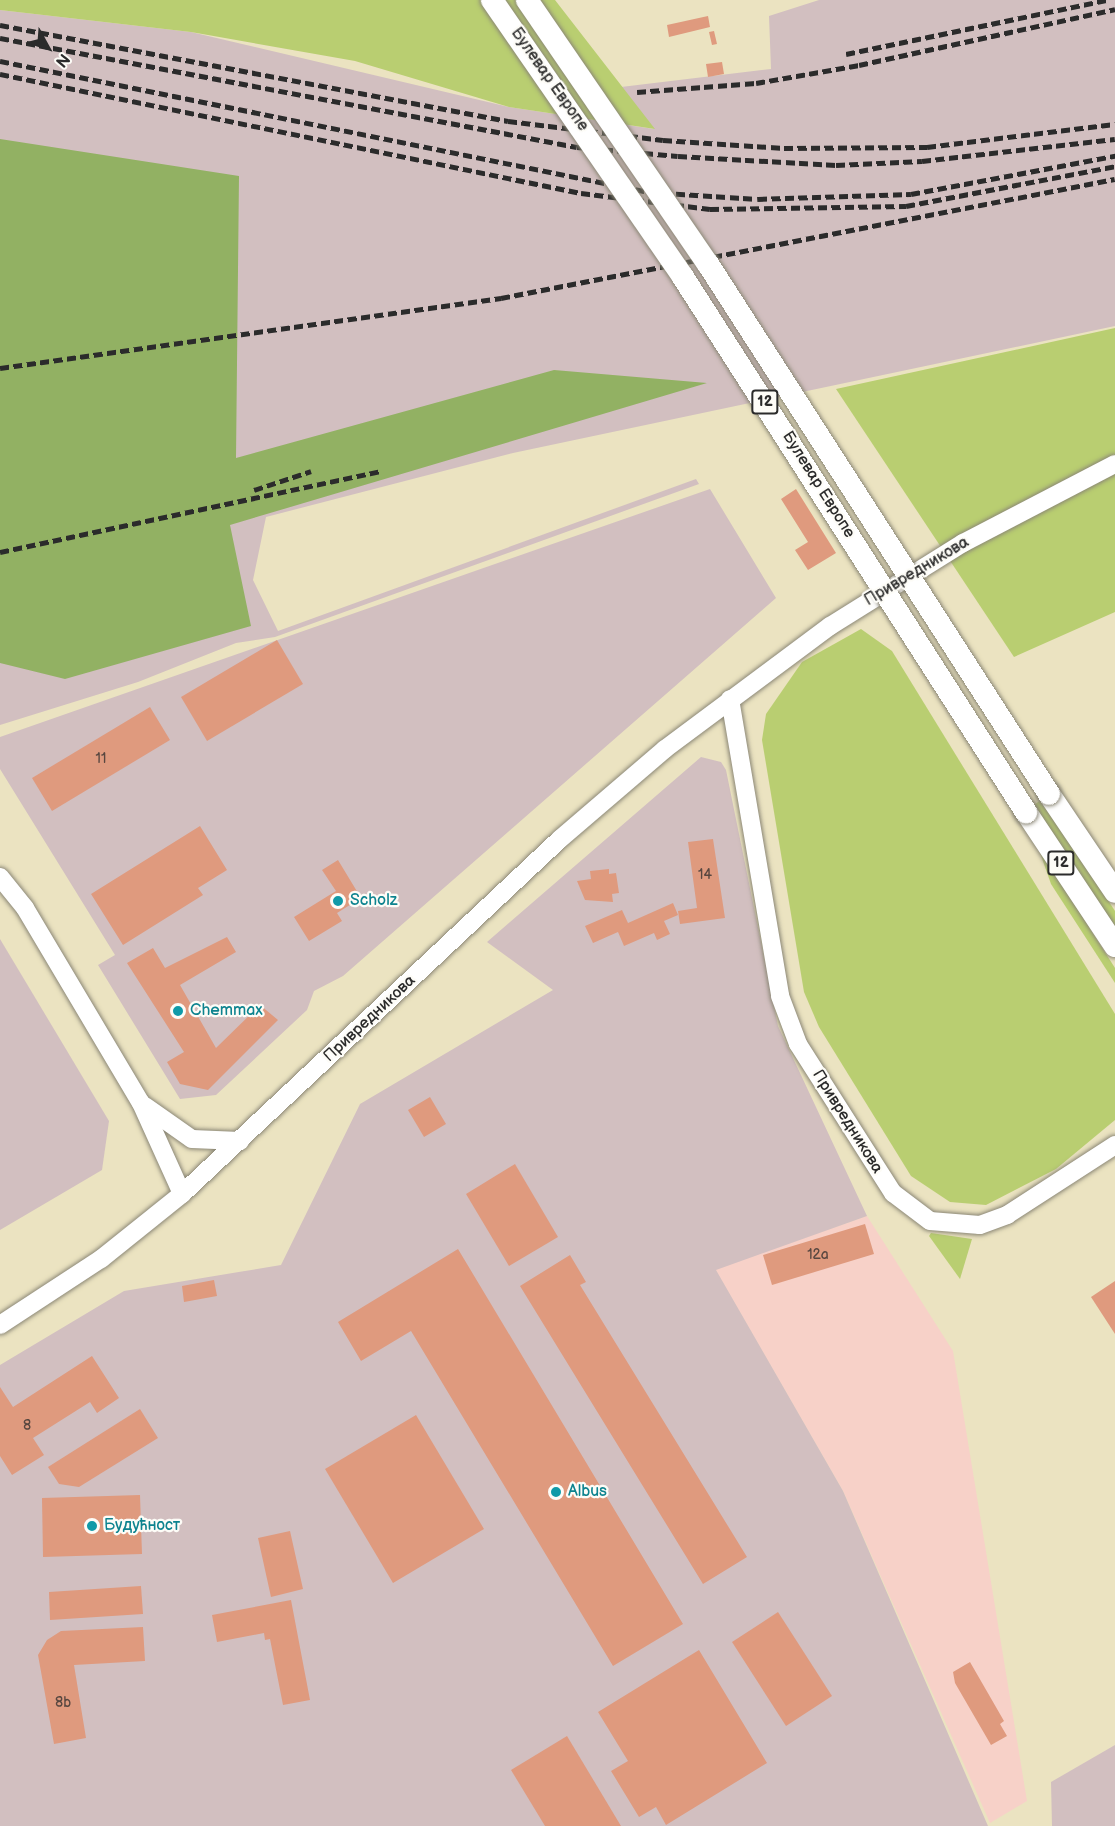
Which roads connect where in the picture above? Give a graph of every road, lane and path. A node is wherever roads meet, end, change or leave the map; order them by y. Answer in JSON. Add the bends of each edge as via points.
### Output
{"nodes":[{"id":1,"x":492,"y":0,"type":"edge"},
{"id":2,"x":527,"y":0,"type":"edge"},
{"id":3,"x":1115,"y":464,"type":"edge"},
{"id":4,"x":730,"y":699,"type":"junction"},
{"id":5,"x":0,"y":877,"type":"edge"},
{"id":6,"x":1115,"y":892,"type":"edge"},
{"id":7,"x":1115,"y":946,"type":"edge"},
{"id":8,"x":141,"y":1103,"type":"junction"},
{"id":9,"x":240,"y":1142,"type":"junction"},
{"id":10,"x":1114,"y":1148,"type":"edge"},
{"id":11,"x":182,"y":1194,"type":"junction"},
{"id":12,"x":0,"y":1325,"type":"edge"}],
"edges":[{"from":1,"to":7,"type":"main road","name":"Булевар Европе","number":"12","bridge":true,"via":[[683,277]]},
{"from":2,"to":6,"type":"main road","name":"Булевар Европе","number":"12","bridge":true,"via":[[720,283]]},
{"from":3,"to":4,"type":"street","name":"Привредникова","via":[[963,543],[830,626]]},
{"from":4,"to":9,"type":"street","name":"Привредникова","via":[[560,839]]},
{"from":4,"to":10,"type":"street","name":"Привредникова","via":[[780,996],[798,1044],[893,1193],[930,1221],[980,1225],[1007,1215]]},
{"from":5,"to":8,"type":"street","via":[[25,908]]},
{"from":8,"to":9,"type":"street","via":[[192,1139]]},
{"from":8,"to":11,"type":"street"},
{"from":9,"to":11,"type":"street","name":"Привредникова"},
{"from":11,"to":12,"type":"street","name":"Привредникова","via":[[101,1259]]}]}
